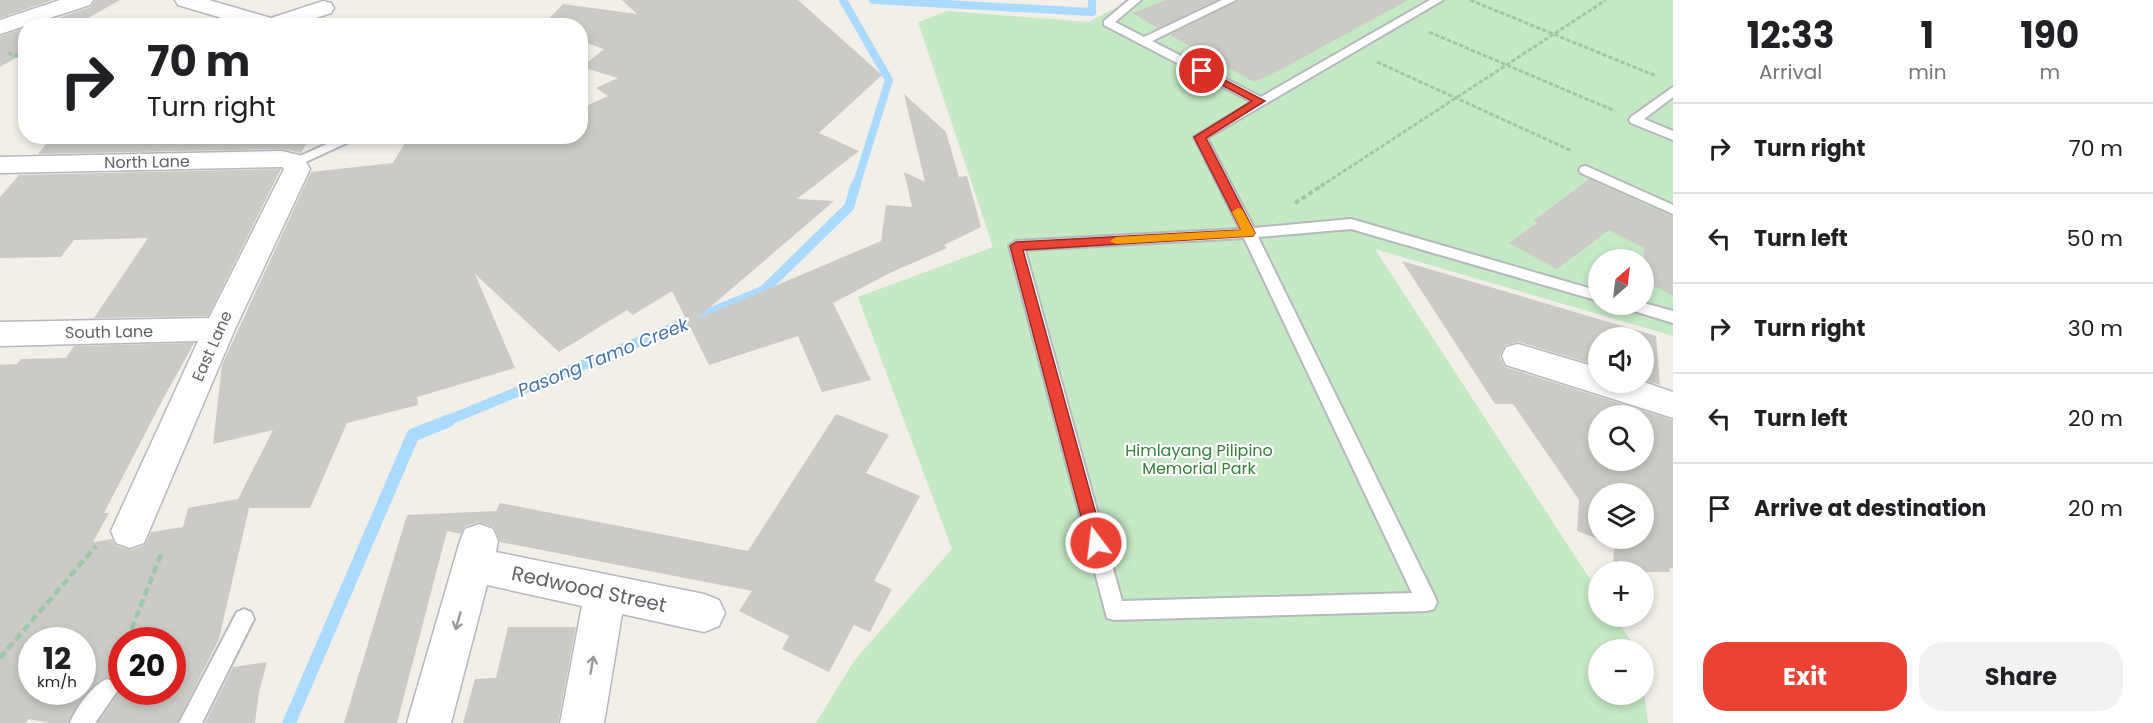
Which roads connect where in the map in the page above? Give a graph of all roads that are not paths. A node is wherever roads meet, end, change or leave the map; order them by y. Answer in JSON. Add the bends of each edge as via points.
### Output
{"nodes":[{"id":1,"x":82,"y":0,"type":"edge"},
{"id":2,"x":186,"y":0,"type":"edge"},
{"id":3,"x":1136,"y":0,"type":"edge"},
{"id":4,"x":1231,"y":0,"type":"edge"},
{"id":5,"x":1438,"y":0,"type":"edge"},
{"id":6,"x":323,"y":9,"type":"dead end"},
{"id":7,"x":27,"y":18,"type":"edge"},
{"id":8,"x":247,"y":18,"type":"edge"},
{"id":9,"x":294,"y":18,"type":"edge"},
{"id":10,"x":18,"y":21,"type":"edge"},
{"id":11,"x":0,"y":27,"type":"edge"},
{"id":12,"x":1144,"y":41,"type":"junction"},
{"id":13,"x":1673,"y":91,"type":"edge"},
{"id":14,"x":1260,"y":101,"type":"junction"},
{"id":15,"x":1673,"y":136,"type":"edge"},
{"id":16,"x":337,"y":144,"type":"edge"},
{"id":17,"x":294,"y":162,"type":"junction"},
{"id":18,"x":0,"y":165,"type":"edge"},
{"id":19,"x":1586,"y":170,"type":"road end"},
{"id":20,"x":1673,"y":210,"type":"edge"},
{"id":21,"x":1249,"y":233,"type":"junction"},
{"id":22,"x":1588,"y":293,"type":"edge"},
{"id":23,"x":1654,"y":311,"type":"edge"},
{"id":24,"x":1673,"y":317,"type":"edge"},
{"id":25,"x":219,"y":329,"type":"junction"},
{"id":26,"x":0,"y":334,"type":"edge"},
{"id":27,"x":1518,"y":356,"type":"dead end"},
{"id":28,"x":1588,"y":378,"type":"edge"},
{"id":29,"x":1635,"y":393,"type":"edge"},
{"id":30,"x":1673,"y":405,"type":"edge"},
{"id":31,"x":130,"y":531,"type":"road end"},
{"id":32,"x":605,"y":593,"type":"junction"},
{"id":33,"x":704,"y":613,"type":"dead end"},
{"id":34,"x":244,"y":619,"type":"dead end"},
{"id":35,"x":107,"y":690,"type":"dead end"},
{"id":36,"x":81,"y":723,"type":"edge"},
{"id":37,"x":190,"y":723,"type":"edge"},
{"id":38,"x":429,"y":723,"type":"edge"},
{"id":39,"x":582,"y":723,"type":"edge"}],
"edges":[{"from":1,"to":7,"type":"street"},
{"from":2,"to":8,"type":"street"},
{"from":3,"to":12,"type":"lane","via":[[1108,22]]},
{"from":4,"to":12,"type":"lane"},
{"from":5,"to":14,"type":"lane"},
{"from":6,"to":9,"type":"street"},
{"from":10,"to":11,"type":"street"},
{"from":12,"to":14,"type":"lane"},
{"from":13,"to":15,"type":"lane","via":[[1635,120]]},
{"from":14,"to":21,"type":"lane","via":[[1200,137]]},
{"from":16,"to":17,"type":"lane"},
{"from":17,"to":18,"type":"street","name":"North Lane","via":[[282,159]]},
{"from":17,"to":25,"type":"street","name":"East Lane","via":[[297,169]]},
{"from":19,"to":20,"type":"lane"},
{"from":21,"to":21,"type":"lane","via":[[1016,246],[1114,611],[1428,602]]},
{"from":21,"to":22,"type":"lane","via":[[1351,224]]},
{"from":23,"to":24,"type":"lane"},
{"from":25,"to":26,"type":"street","name":"South Lane"},
{"from":25,"to":31,"type":"street","name":"East Lane"},
{"from":27,"to":28,"type":"street"},
{"from":29,"to":30,"type":"street"},
{"from":32,"to":33,"type":"street","name":"Redwood Street"},
{"from":32,"to":38,"type":"street","name":"Redwood Street","one_way":true,"via":[[476,553]]},
{"from":39,"to":32,"type":"street","one_way":true},
{"from":34,"to":37,"type":"lane"},
{"from":35,"to":36,"type":"lane"}]}
